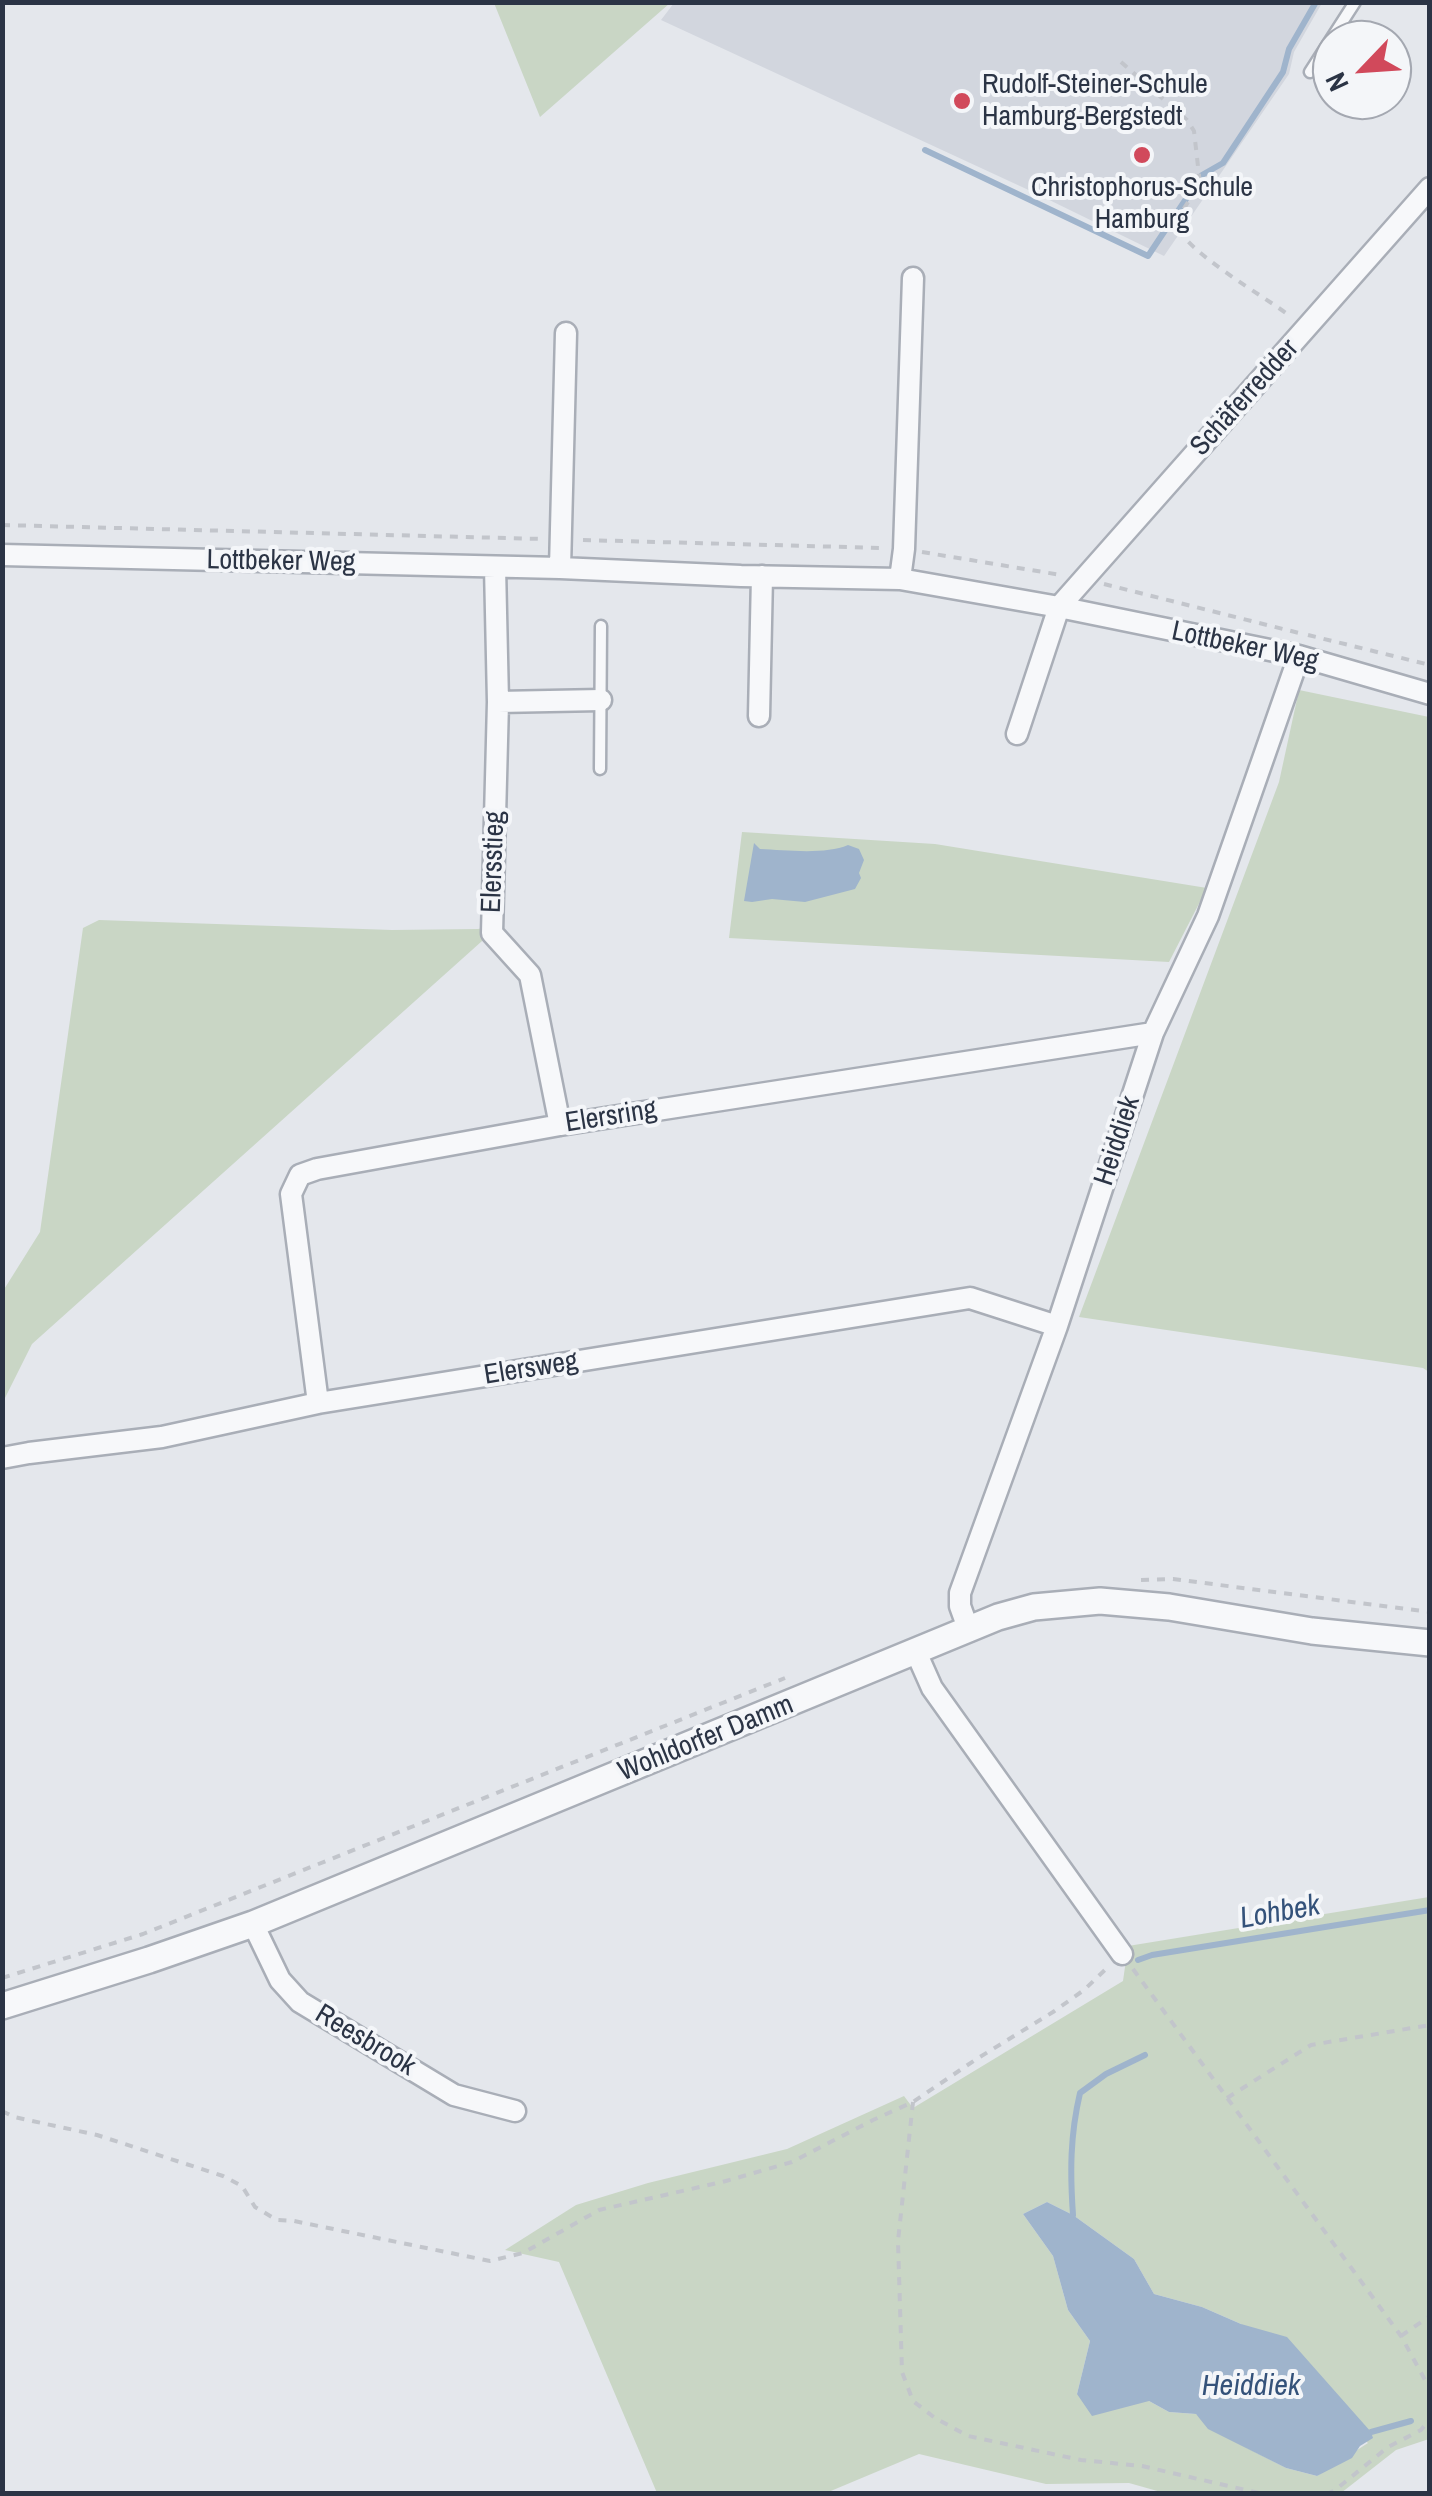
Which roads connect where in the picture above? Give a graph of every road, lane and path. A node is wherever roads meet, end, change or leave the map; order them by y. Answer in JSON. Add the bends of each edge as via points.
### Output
{"nodes":[{"id":1,"x":1355,"y":2,"type":"edge"},
{"id":2,"x":1122,"y":62,"type":"dead end"},
{"id":3,"x":1310,"y":72,"type":"dead end"},
{"id":4,"x":1430,"y":188,"type":"edge"},
{"id":5,"x":912,"y":278,"type":"dead end"},
{"id":6,"x":1306,"y":329,"type":"junction"},
{"id":7,"x":566,"y":333,"type":"dead end"},
{"id":8,"x":2,"y":555,"type":"edge"},
{"id":9,"x":495,"y":567,"type":"junction"},
{"id":10,"x":560,"y":568,"type":"junction"},
{"id":11,"x":762,"y":576,"type":"junction"},
{"id":12,"x":900,"y":580,"type":"junction"},
{"id":13,"x":1059,"y":607,"type":"junction"},
{"id":14,"x":601,"y":626,"type":"dead end"},
{"id":15,"x":1299,"y":656,"type":"junction"},
{"id":16,"x":1430,"y":694,"type":"edge"},
{"id":17,"x":600,"y":700,"type":"junction"},
{"id":18,"x":498,"y":702,"type":"junction"},
{"id":19,"x":758,"y":716,"type":"dead end"},
{"id":20,"x":1017,"y":734,"type":"dead end"},
{"id":21,"x":600,"y":769,"type":"dead end"},
{"id":22,"x":1153,"y":1033,"type":"junction"},
{"id":23,"x":560,"y":1125,"type":"junction"},
{"id":24,"x":1057,"y":1326,"type":"junction"},
{"id":25,"x":318,"y":1403,"type":"junction"},
{"id":26,"x":2,"y":1458,"type":"edge"},
{"id":27,"x":969,"y":1630,"type":"junction"},
{"id":28,"x":1430,"y":1643,"type":"edge"},
{"id":29,"x":916,"y":1652,"type":"junction"},
{"id":30,"x":253,"y":1924,"type":"junction"},
{"id":31,"x":1122,"y":1954,"type":"junction"},
{"id":32,"x":2,"y":2006,"type":"edge"},
{"id":33,"x":1430,"y":2025,"type":"edge"},
{"id":34,"x":1227,"y":2098,"type":"junction"},
{"id":35,"x":913,"y":2102,"type":"junction"},
{"id":36,"x":2,"y":2111,"type":"edge"},
{"id":37,"x":514,"y":2111,"type":"dead end"},
{"id":38,"x":1430,"y":2316,"type":"edge"},
{"id":39,"x":1402,"y":2336,"type":"junction"},
{"id":40,"x":1430,"y":2389,"type":"edge"},
{"id":41,"x":1430,"y":2419,"type":"edge"},
{"id":42,"x":1263,"y":2494,"type":"edge"},
{"id":43,"x":1326,"y":2494,"type":"edge"}],
"edges":[{"from":1,"to":3,"type":"lane"},
{"from":2,"to":6,"type":"path","via":[[1194,131],[1200,184],[1175,222],[1177,230]]},
{"from":4,"to":6,"type":"street","name":"Schäferredder"},
{"from":5,"to":12,"type":"street"},
{"from":6,"to":13,"type":"street","name":"Schäferredder"},
{"from":7,"to":10,"type":"street"},
{"from":8,"to":9,"type":"street","name":"Lottbeker Weg"},
{"from":9,"to":10,"type":"street","name":"Lottbeker Weg"},
{"from":9,"to":18,"type":"street","name":"Elersstieg"},
{"from":10,"to":11,"type":"street","name":"Lottbeker Weg"},
{"from":11,"to":12,"type":"street","name":"Lottbeker Weg"},
{"from":11,"to":19,"type":"street"},
{"from":12,"to":13,"type":"street","name":"Lottbeker Weg"},
{"from":13,"to":15,"type":"street","name":"Lottbeker Weg"},
{"from":13,"to":20,"type":"street"},
{"from":14,"to":17,"type":"lane"},
{"from":15,"to":16,"type":"street","name":"Lottbeker Weg"},
{"from":15,"to":22,"type":"street","name":"Heiddiek","via":[[1208,916]]},
{"from":17,"to":18,"type":"street"},
{"from":17,"to":21,"type":"lane"},
{"from":18,"to":23,"type":"street","name":"Elersstieg","via":[[492,932],[530,975]]},
{"from":22,"to":23,"type":"street","name":"Elersring"},
{"from":22,"to":24,"type":"street","name":"Heiddiek"},
{"from":23,"to":25,"type":"street","name":"Elersring","via":[[300,1175],[291,1194]]},
{"from":24,"to":25,"type":"street","name":"Elersweg","via":[[970,1298]]},
{"from":24,"to":27,"type":"street","name":"Heiddiek","via":[[960,1592]]},
{"from":25,"to":26,"type":"street","name":"Elersweg","via":[[162,1436]]},
{"from":27,"to":28,"type":"street","name":"Wohldorfer Damm","via":[[1034,1606],[1100,1601]]},
{"from":27,"to":29,"type":"street","name":"Wohldorfer Damm"},
{"from":29,"to":30,"type":"street","name":"Wohldorfer Damm"},
{"from":29,"to":31,"type":"street","via":[[932,1688]]},
{"from":30,"to":32,"type":"street","name":"Wohldorfer Damm"},
{"from":30,"to":37,"type":"street","name":"Reesbrook","via":[[280,1980],[300,2002],[454,2095]]},
{"from":31,"to":34,"type":"path"},
{"from":31,"to":35,"type":"path","via":[[1053,2012]]},
{"from":33,"to":34,"type":"path","via":[[1311,2046]]},
{"from":34,"to":39,"type":"path"},
{"from":35,"to":36,"type":"path","via":[[792,2162],[599,2210],[523,2253],[490,2261],[277,2220],[222,2176]]},
{"from":35,"to":42,"type":"path","via":[[898,2240],[902,2372],[913,2401],[968,2436]]},
{"from":38,"to":39,"type":"path"},
{"from":39,"to":40,"type":"path"},
{"from":41,"to":43,"type":"path"}]}
